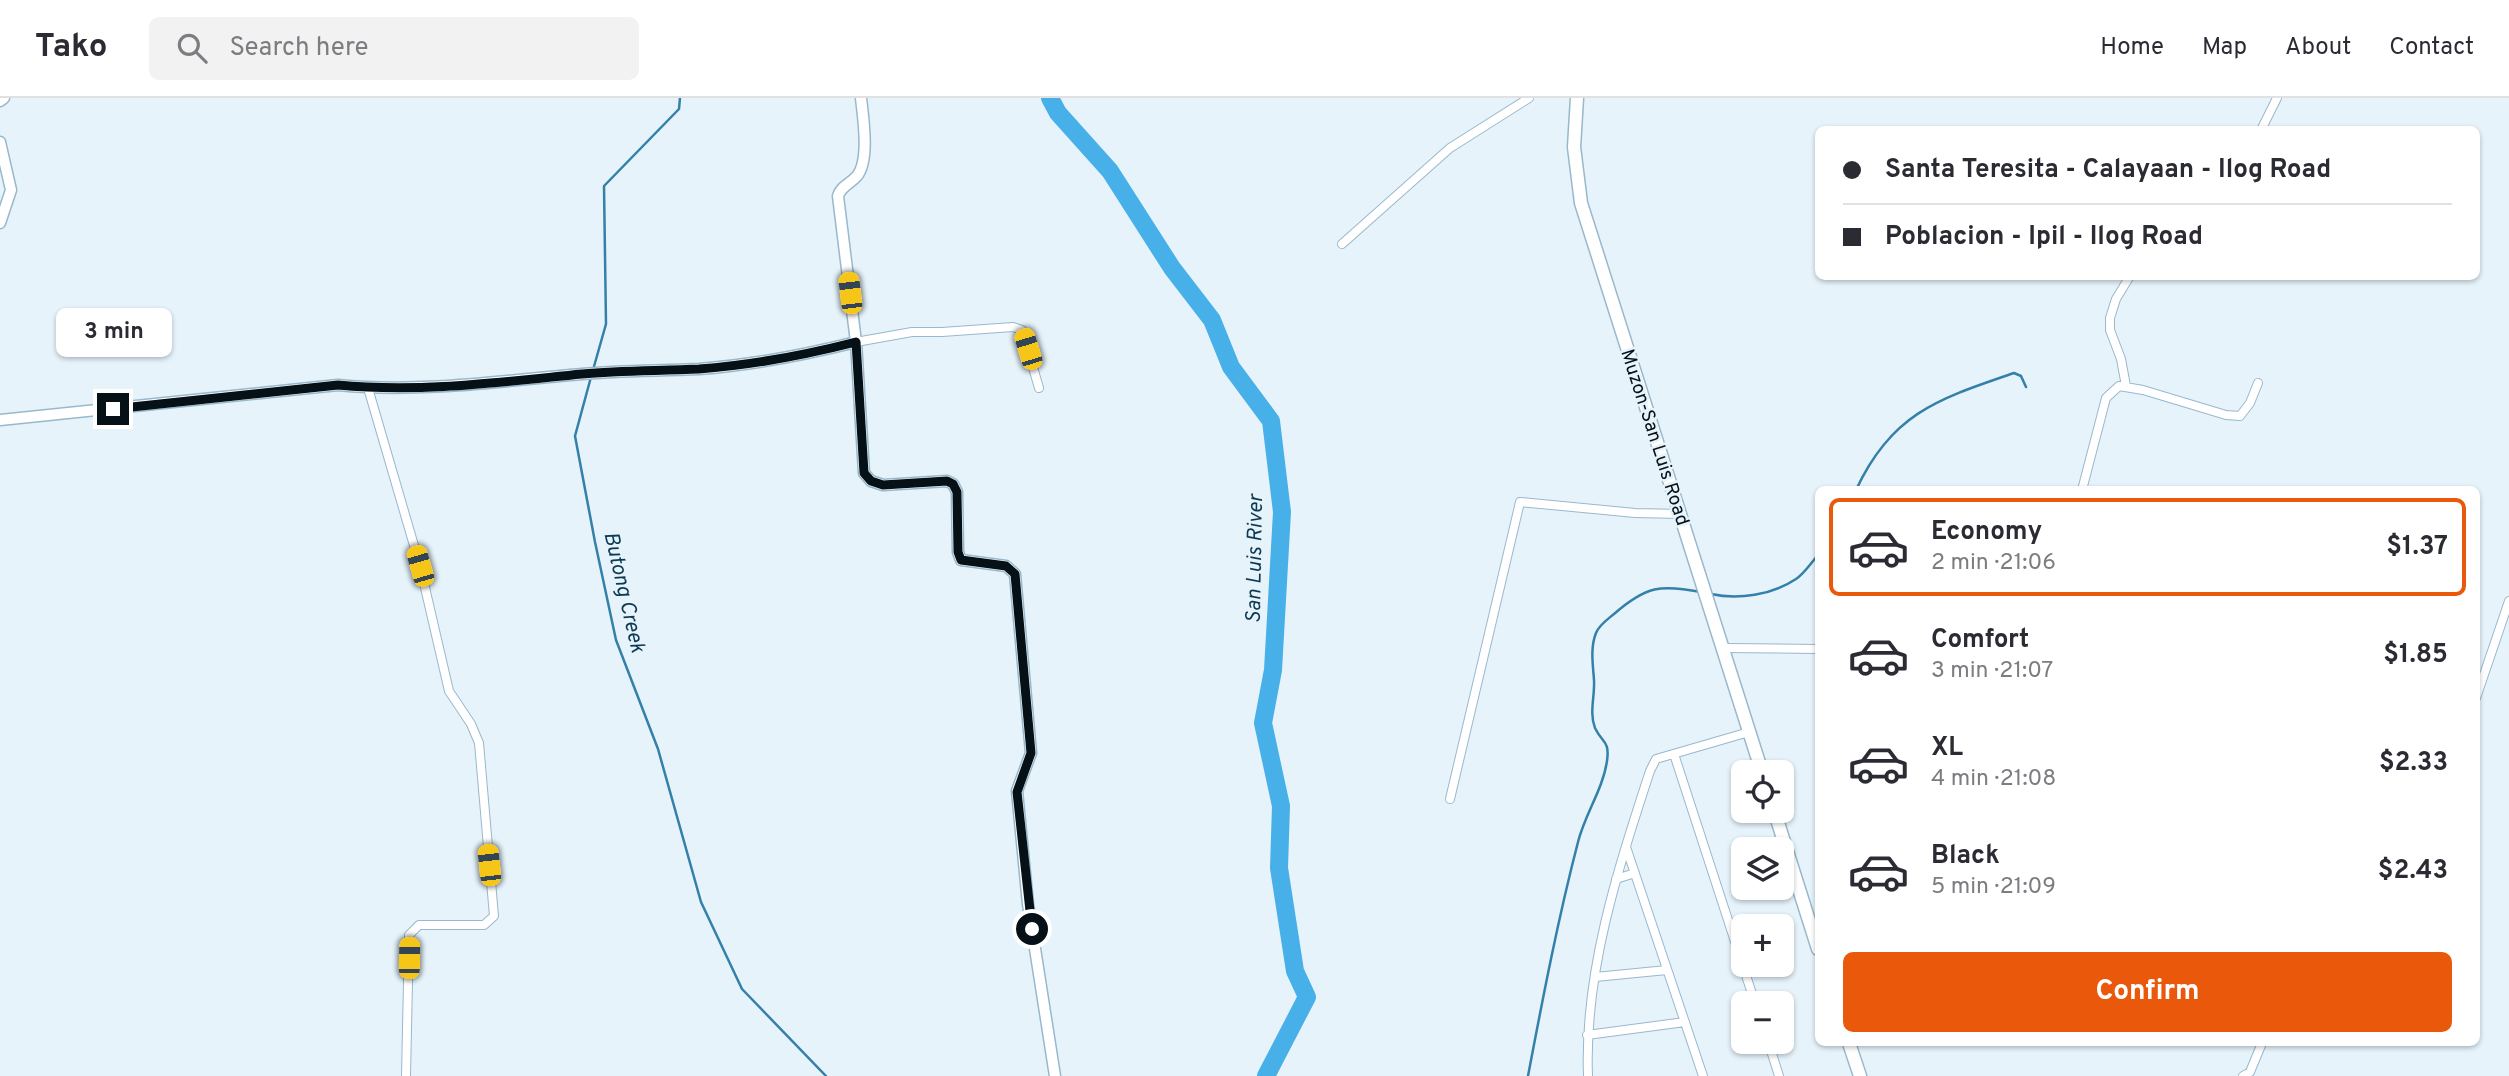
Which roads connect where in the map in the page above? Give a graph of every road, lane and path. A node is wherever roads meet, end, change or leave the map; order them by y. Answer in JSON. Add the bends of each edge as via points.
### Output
{"nodes":[{"id":1,"x":861,"y":98,"type":"edge"},
{"id":2,"x":1529,"y":98,"type":"edge"},
{"id":3,"x":1577,"y":98,"type":"edge"},
{"id":4,"x":2277,"y":98,"type":"edge"},
{"id":5,"x":2263,"y":126,"type":"edge"},
{"id":6,"x":0,"y":142,"type":"edge"},
{"id":7,"x":0,"y":223,"type":"edge"},
{"id":8,"x":1342,"y":244,"type":"dead end"},
{"id":9,"x":2128,"y":280,"type":"edge"},
{"id":10,"x":856,"y":342,"type":"junction"},
{"id":11,"x":2258,"y":383,"type":"dead end"},
{"id":12,"x":2126,"y":386,"type":"junction"},
{"id":13,"x":368,"y":388,"type":"junction"},
{"id":14,"x":1039,"y":388,"type":"dead end"},
{"id":15,"x":0,"y":420,"type":"edge"},
{"id":16,"x":2083,"y":486,"type":"edge"},
{"id":17,"x":1682,"y":514,"type":"junction"},
{"id":18,"x":2509,"y":601,"type":"edge"},
{"id":19,"x":1723,"y":648,"type":"junction"},
{"id":20,"x":1815,"y":649,"type":"edge"},
{"id":21,"x":2480,"y":686,"type":"edge"},
{"id":22,"x":1749,"y":732,"type":"junction"},
{"id":23,"x":1675,"y":754,"type":"junction"},
{"id":24,"x":1758,"y":760,"type":"edge"},
{"id":25,"x":1450,"y":799,"type":"dead end"},
{"id":26,"x":1778,"y":823,"type":"edge"},
{"id":27,"x":1626,"y":846,"type":"junction"},
{"id":28,"x":1635,"y":873,"type":"junction"},
{"id":29,"x":1616,"y":879,"type":"junction"},
{"id":30,"x":1815,"y":940,"type":"edge"},
{"id":31,"x":1667,"y":970,"type":"junction"},
{"id":32,"x":1595,"y":977,"type":"junction"},
{"id":33,"x":1751,"y":991,"type":"edge"},
{"id":34,"x":1685,"y":1022,"type":"junction"},
{"id":35,"x":1587,"y":1035,"type":"junction"},
{"id":36,"x":1850,"y":1046,"type":"edge"},
{"id":37,"x":2261,"y":1046,"type":"edge"},
{"id":38,"x":1772,"y":1054,"type":"edge"},
{"id":39,"x":407,"y":1076,"type":"edge"},
{"id":40,"x":1055,"y":1076,"type":"edge"},
{"id":41,"x":1588,"y":1076,"type":"edge"},
{"id":42,"x":1703,"y":1076,"type":"edge"},
{"id":43,"x":1779,"y":1076,"type":"edge"},
{"id":44,"x":1860,"y":1076,"type":"edge"},
{"id":45,"x":2243,"y":1076,"type":"edge"}],
"edges":[{"from":1,"to":10,"type":"street","via":[[862,165],[838,196]]},
{"from":2,"to":8,"type":"street","via":[[1450,148]]},
{"from":3,"to":17,"type":"main road","name":"Muzon-San Luis Road","via":[[1574,147],[1581,203]]},
{"from":4,"to":5,"type":"street"},
{"from":6,"to":7,"type":"street","via":[[11,190]]},
{"from":9,"to":12,"type":"street","via":[[2110,318]]},
{"from":10,"to":13,"type":"street","via":[[782,359],[700,369]]},
{"from":10,"to":14,"type":"street","via":[[912,332],[1013,327],[1022,330]]},
{"from":10,"to":40,"type":"street","via":[[864,473],[883,485],[953,484],[961,560],[1006,566],[1015,574],[1031,753],[1017,792],[1028,904]]},
{"from":11,"to":12,"type":"street","via":[[2240,416]]},
{"from":12,"to":16,"type":"street","via":[[2119,386],[2106,398]]},
{"from":13,"to":15,"type":"street","via":[[338,385]]},
{"from":13,"to":39,"type":"street","via":[[420,566],[449,691],[478,743],[495,916],[484,925],[419,925],[410,935]]},
{"from":17,"to":19,"type":"main road","name":"Muzon-San Luis Road"},
{"from":17,"to":25,"type":"street","via":[[1520,502]]},
{"from":18,"to":21,"type":"street"},
{"from":19,"to":20,"type":"street"},
{"from":19,"to":22,"type":"main road","name":"Muzon-San Luis Road"},
{"from":22,"to":23,"type":"street"},
{"from":22,"to":24,"type":"main road","name":"Muzon-San Luis Road"},
{"from":23,"to":27,"type":"street","via":[[1656,759]]},
{"from":23,"to":33,"type":"street"},
{"from":26,"to":30,"type":"main road"},
{"from":27,"to":28,"type":"street"},
{"from":27,"to":29,"type":"street"},
{"from":28,"to":29,"type":"street"},
{"from":28,"to":31,"type":"street"},
{"from":29,"to":32,"type":"street"},
{"from":31,"to":32,"type":"street"},
{"from":31,"to":34,"type":"street"},
{"from":32,"to":35,"type":"street"},
{"from":34,"to":35,"type":"street"},
{"from":34,"to":42,"type":"street"},
{"from":35,"to":41,"type":"street"},
{"from":36,"to":44,"type":"main road"},
{"from":37,"to":45,"type":"street","via":[[2250,1072]]},
{"from":38,"to":43,"type":"street"}]}
